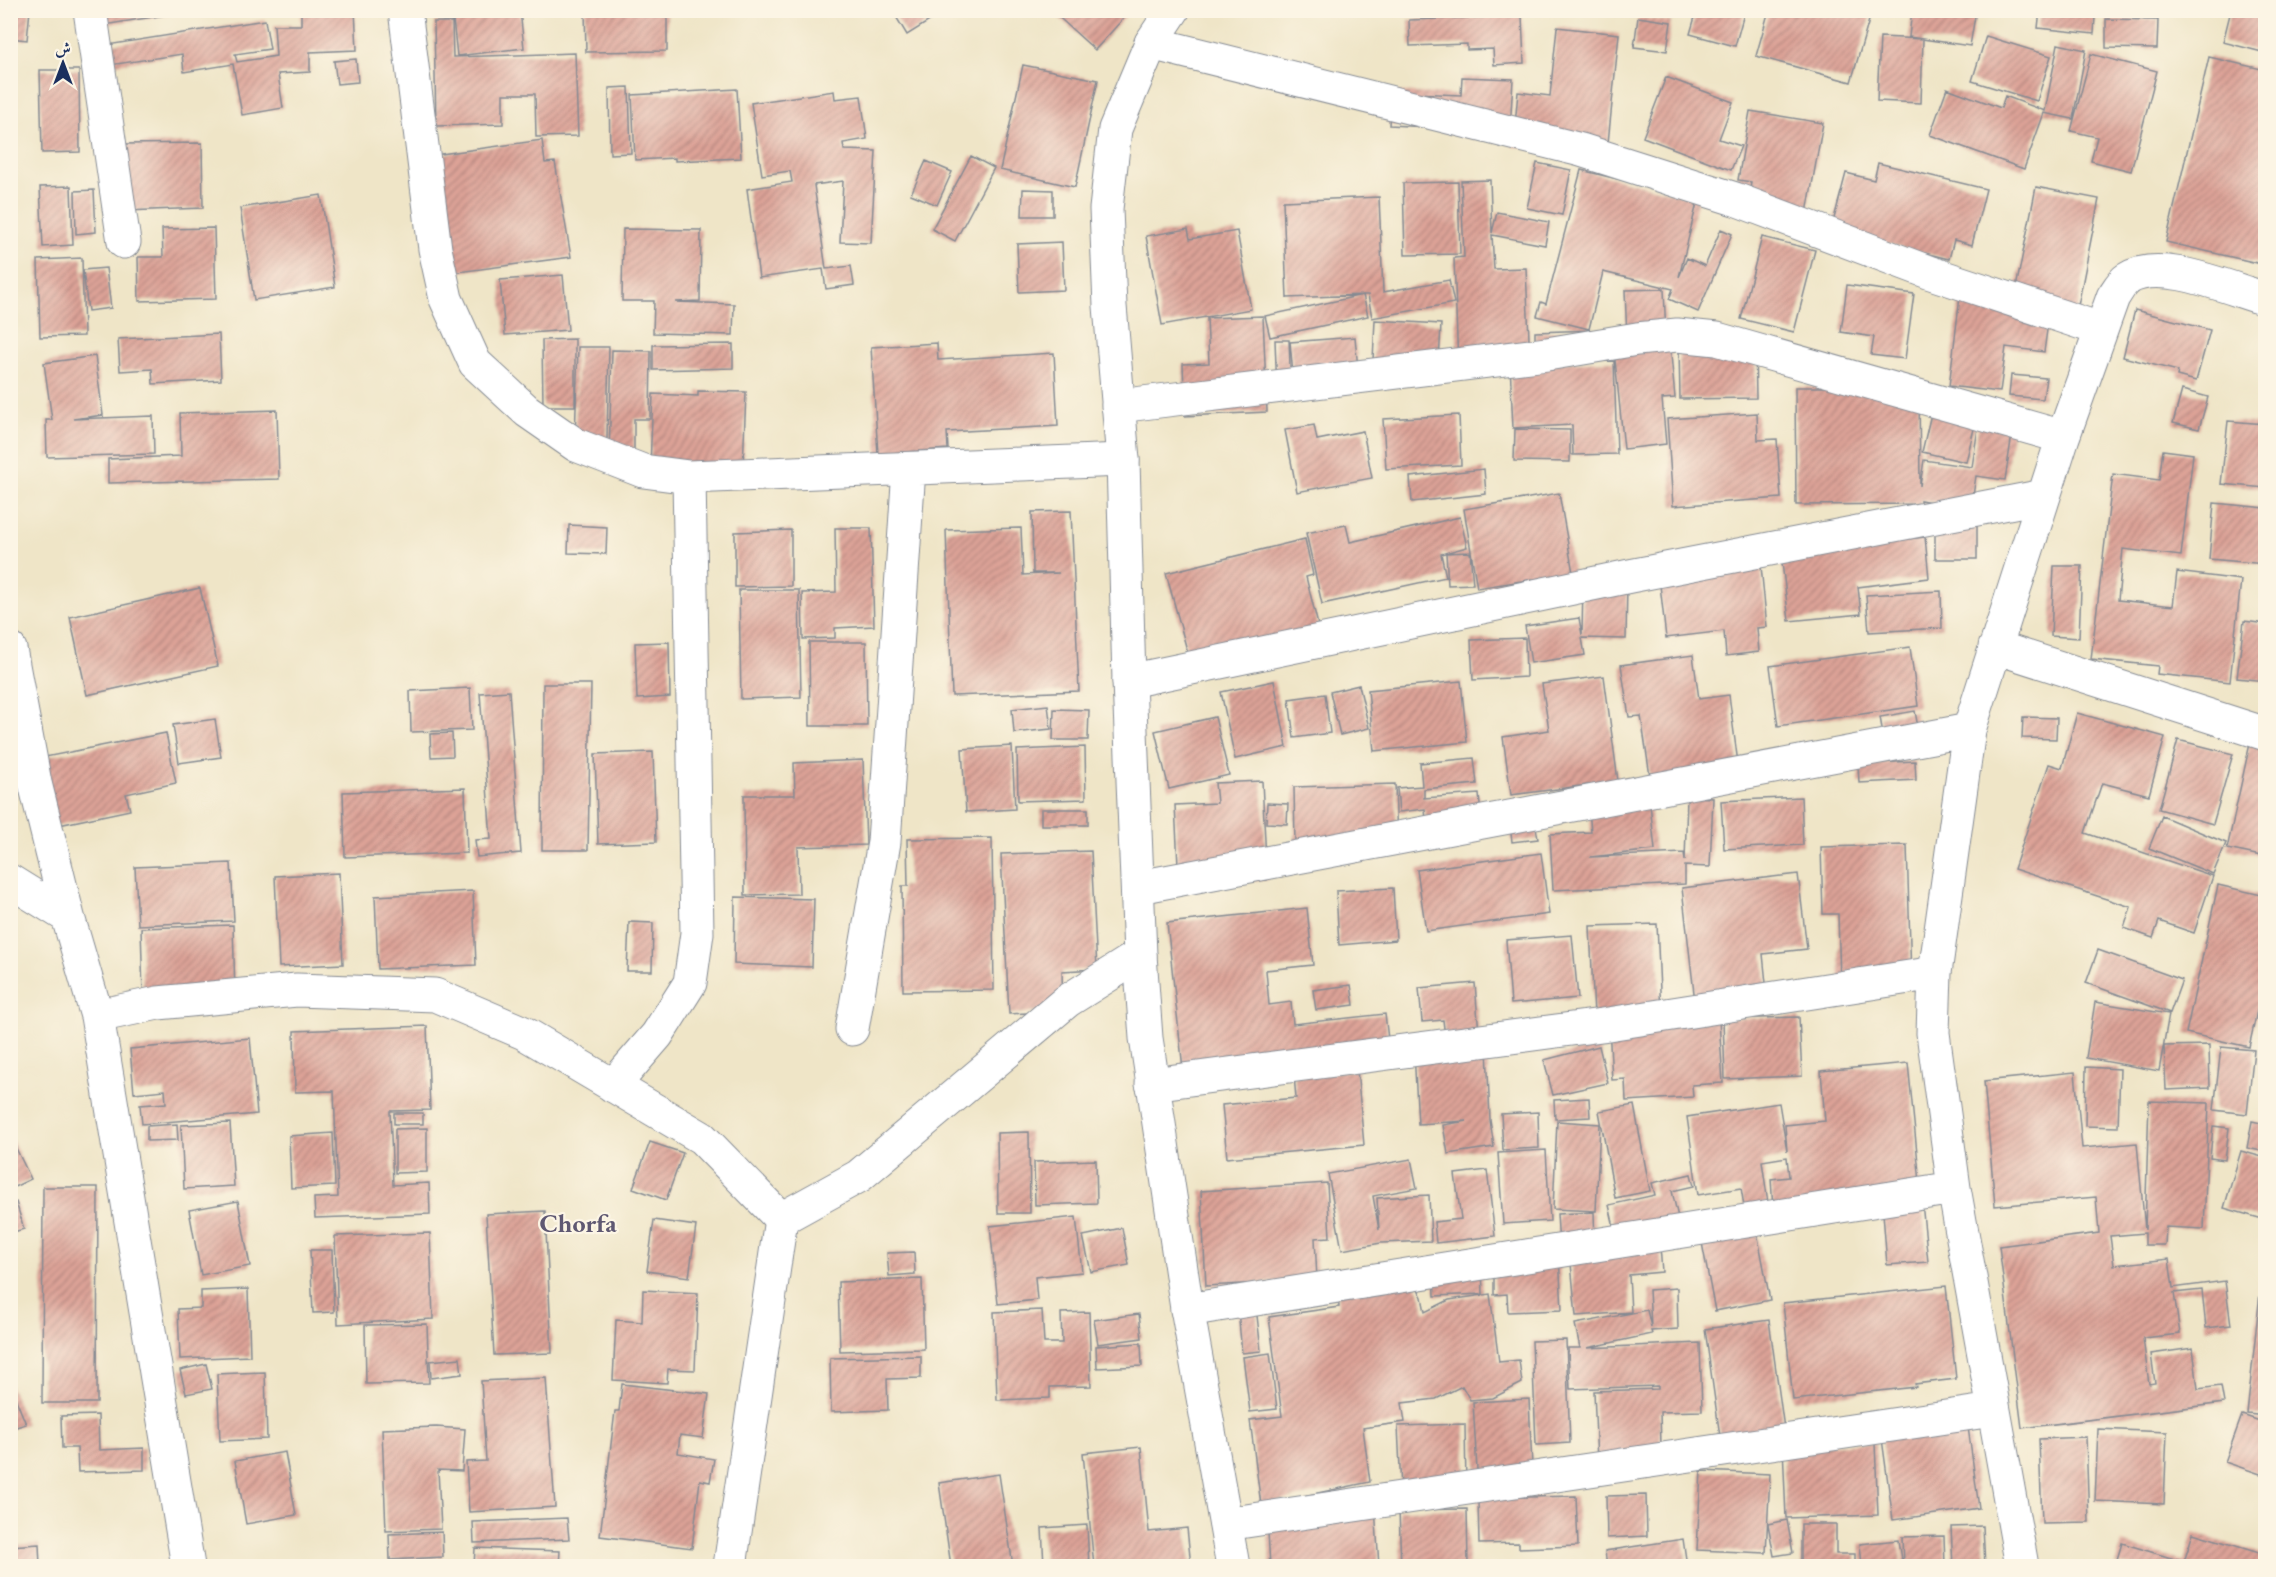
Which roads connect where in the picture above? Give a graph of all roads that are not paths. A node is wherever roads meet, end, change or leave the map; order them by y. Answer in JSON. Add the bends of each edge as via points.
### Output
{"nodes":[{"id":1,"x":90,"y":10,"type":"edge"},
{"id":2,"x":405,"y":10,"type":"edge"},
{"id":3,"x":1173,"y":10,"type":"edge"},
{"id":4,"x":1151,"y":43,"type":"junction"},
{"id":5,"x":124,"y":242,"type":"dead end"},
{"id":6,"x":2265,"y":300,"type":"edge"},
{"id":7,"x":2100,"y":329,"type":"junction"},
{"id":8,"x":1118,"y":406,"type":"junction"},
{"id":9,"x":2063,"y":437,"type":"junction"},
{"id":10,"x":1123,"y":460,"type":"junction"},
{"id":11,"x":909,"y":469,"type":"junction"},
{"id":12,"x":688,"y":477,"type":"junction"},
{"id":13,"x":2044,"y":496,"type":"junction"},
{"id":14,"x":1995,"y":647,"type":"junction"},
{"id":15,"x":10,"y":649,"type":"edge"},
{"id":16,"x":1129,"y":681,"type":"junction"},
{"id":17,"x":1969,"y":730,"type":"junction"},
{"id":18,"x":2265,"y":734,"type":"edge"},
{"id":19,"x":10,"y":881,"type":"edge"},
{"id":20,"x":1139,"y":887,"type":"junction"},
{"id":21,"x":68,"y":917,"type":"junction"},
{"id":22,"x":1140,"y":955,"type":"junction"},
{"id":23,"x":1935,"y":973,"type":"junction"},
{"id":24,"x":97,"y":1016,"type":"junction"},
{"id":25,"x":852,"y":1029,"type":"dead end"},
{"id":26,"x":1152,"y":1084,"type":"junction"},
{"id":27,"x":613,"y":1086,"type":"junction"},
{"id":28,"x":1954,"y":1188,"type":"junction"},
{"id":29,"x":781,"y":1219,"type":"junction"},
{"id":30,"x":1187,"y":1310,"type":"junction"},
{"id":31,"x":1993,"y":1410,"type":"junction"},
{"id":32,"x":1226,"y":1524,"type":"junction"},
{"id":33,"x":188,"y":1566,"type":"edge"},
{"id":34,"x":730,"y":1566,"type":"edge"},
{"id":35,"x":1233,"y":1566,"type":"edge"},
{"id":36,"x":2022,"y":1566,"type":"edge"}],
"edges":[{"from":1,"to":5,"type":"street"},
{"from":2,"to":12,"type":"street","via":[[437,259],[446,299],[475,363],[527,411],[576,445],[643,471]]},
{"from":3,"to":4,"type":"street"},
{"from":4,"to":7,"type":"street","via":[[1581,150],[1735,199],[1931,273]]},
{"from":4,"to":8,"type":"street","via":[[1115,129],[1106,209]]},
{"from":6,"to":7,"type":"street","via":[[2177,273],[2150,270],[2126,279],[2113,297]]},
{"from":7,"to":9,"type":"street"},
{"from":8,"to":9,"type":"street","via":[[1677,335],[1717,339]]},
{"from":8,"to":10,"type":"street"},
{"from":9,"to":13,"type":"street"},
{"from":10,"to":11,"type":"street"},
{"from":10,"to":16,"type":"street"},
{"from":11,"to":12,"type":"street"},
{"from":11,"to":25,"type":"street","via":[[884,842]]},
{"from":12,"to":27,"type":"street","via":[[697,933],[690,983],[657,1035]]},
{"from":13,"to":14,"type":"street"},
{"from":13,"to":16,"type":"street","via":[[1630,576]]},
{"from":14,"to":17,"type":"street"},
{"from":14,"to":18,"type":"street"},
{"from":15,"to":21,"type":"street","via":[[35,783]]},
{"from":16,"to":20,"type":"street"},
{"from":17,"to":20,"type":"street"},
{"from":17,"to":23,"type":"street"},
{"from":19,"to":21,"type":"street"},
{"from":20,"to":22,"type":"street"},
{"from":21,"to":24,"type":"street"},
{"from":22,"to":26,"type":"street"},
{"from":22,"to":29,"type":"street","via":[[1067,1001],[859,1176]]},
{"from":23,"to":26,"type":"street","via":[[1602,1025]]},
{"from":23,"to":28,"type":"street","via":[[1933,1034]]},
{"from":24,"to":27,"type":"street","via":[[158,1003],[297,990],[435,995],[524,1033]]},
{"from":24,"to":33,"type":"street"},
{"from":26,"to":30,"type":"street"},
{"from":27,"to":29,"type":"street","via":[[702,1138]]},
{"from":28,"to":30,"type":"street"},
{"from":28,"to":31,"type":"street"},
{"from":29,"to":34,"type":"street"},
{"from":30,"to":32,"type":"street"},
{"from":31,"to":32,"type":"street"},
{"from":31,"to":36,"type":"street"},
{"from":32,"to":35,"type":"street"}]}
